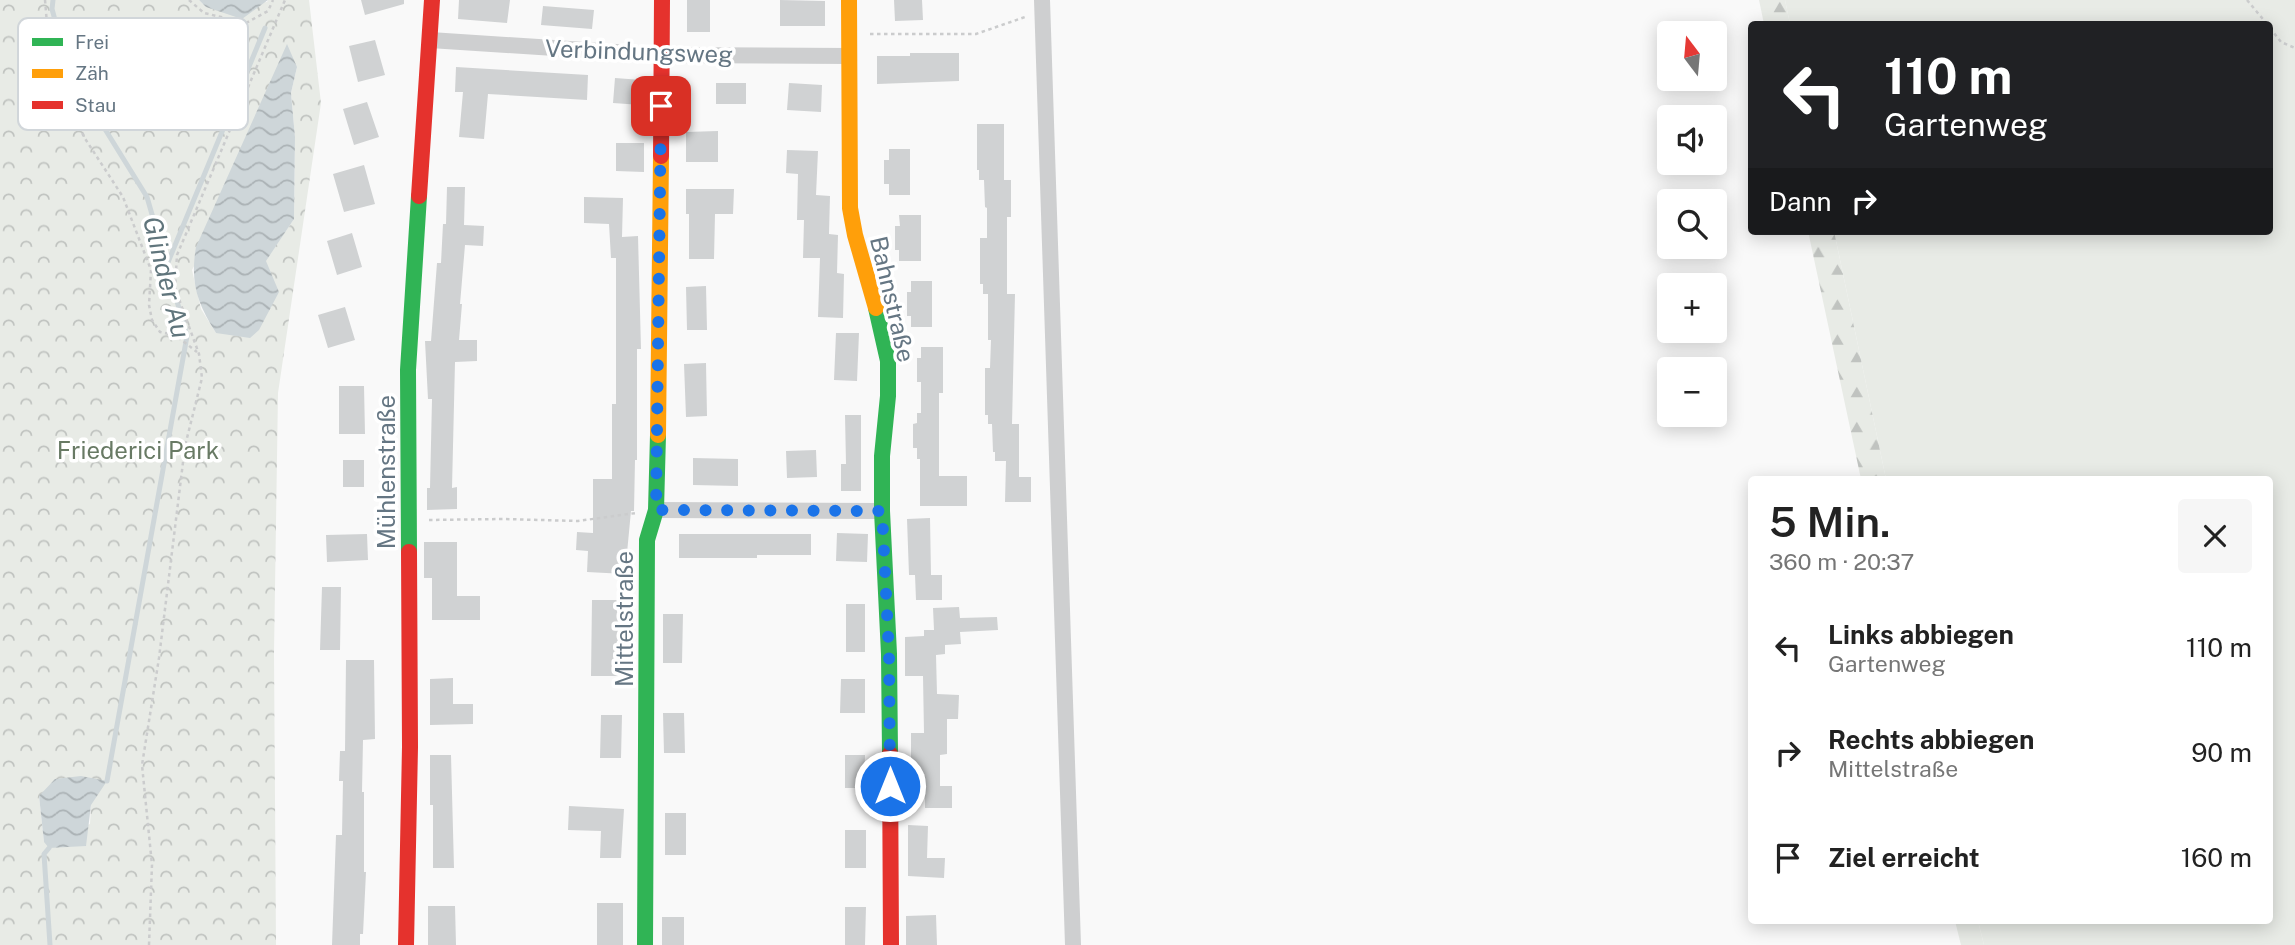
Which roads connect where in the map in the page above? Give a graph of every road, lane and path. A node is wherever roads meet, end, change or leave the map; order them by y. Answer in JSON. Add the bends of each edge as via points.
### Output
{"nodes":[{"id":1,"x":45,"y":0,"type":"edge"},
{"id":2,"x":190,"y":0,"type":"edge"},
{"id":3,"x":273,"y":0,"type":"edge"},
{"id":4,"x":285,"y":0,"type":"edge"},
{"id":5,"x":432,"y":0,"type":"edge"},
{"id":6,"x":662,"y":0,"type":"edge"},
{"id":7,"x":849,"y":0,"type":"edge"},
{"id":8,"x":2247,"y":0,"type":"edge"},
{"id":9,"x":1042,"y":5,"type":"edge"},
{"id":10,"x":46,"y":18,"type":"edge"},
{"id":11,"x":225,"y":18,"type":"edge"},
{"id":12,"x":2264,"y":21,"type":"edge"},
{"id":13,"x":248,"y":22,"type":"edge"},
{"id":14,"x":2273,"y":33,"type":"edge"},
{"id":15,"x":849,"y":34,"type":"junction"},
{"id":16,"x":430,"y":40,"type":"junction"},
{"id":17,"x":2295,"y":48,"type":"edge"},
{"id":18,"x":662,"y":55,"type":"junction"},
{"id":19,"x":849,"y":56,"type":"junction"},
{"id":20,"x":248,"y":87,"type":"edge"},
{"id":21,"x":80,"y":130,"type":"edge"},
{"id":22,"x":230,"y":130,"type":"edge"},
{"id":23,"x":199,"y":354,"type":"junction"},
{"id":24,"x":656,"y":510,"type":"junction"},
{"id":25,"x":882,"y":511,"type":"junction"},
{"id":26,"x":409,"y":519,"type":"junction"},
{"id":27,"x":149,"y":945,"type":"edge"},
{"id":28,"x":406,"y":945,"type":"edge"},
{"id":29,"x":645,"y":945,"type":"edge"},
{"id":30,"x":891,"y":945,"type":"edge"},
{"id":31,"x":1073,"y":945,"type":"edge"}],
"edges":[{"from":1,"to":10,"type":"path"},
{"from":2,"to":11,"type":"path","via":[[204,13]]},
{"from":3,"to":13,"type":"path","via":[[268,11]]},
{"from":4,"to":20,"type":"path"},
{"from":5,"to":16,"type":"street","name":"Mühlenstraße"},
{"from":6,"to":18,"type":"street","name":"Mittelstraße"},
{"from":7,"to":15,"type":"street","name":"Bahnstraße"},
{"from":8,"to":12,"type":"path"},
{"from":9,"to":15,"type":"path","via":[[976,34]]},
{"from":9,"to":31,"type":"street"},
{"from":14,"to":17,"type":"path","via":[[2280,42]]},
{"from":15,"to":19,"type":"street","name":"Bahnstraße"},
{"from":16,"to":18,"type":"street","name":"Verbindungsweg"},
{"from":16,"to":26,"type":"street","name":"Mühlenstraße","via":[[408,370]]},
{"from":18,"to":19,"type":"street","name":"Verbindungsweg"},
{"from":18,"to":24,"type":"street","name":"Mittelstraße"},
{"from":19,"to":25,"type":"street","name":"Bahnstraße","via":[[850,208],[888,361]]},
{"from":21,"to":23,"type":"path","via":[[123,197],[151,270],[152,320],[160,332],[175,335]]},
{"from":22,"to":23,"type":"path","via":[[177,255],[175,288]]},
{"from":23,"to":27,"type":"path","via":[[202,378],[185,446],[142,765],[152,865]]},
{"from":24,"to":25,"type":"street"},
{"from":24,"to":26,"type":"path","via":[[578,521]]},
{"from":24,"to":29,"type":"street","name":"Mittelstraße","via":[[647,540]]},
{"from":25,"to":30,"type":"street","name":"Bahnstraße","via":[[889,654]]},
{"from":26,"to":28,"type":"street","name":"Mühlenstraße"}]}
